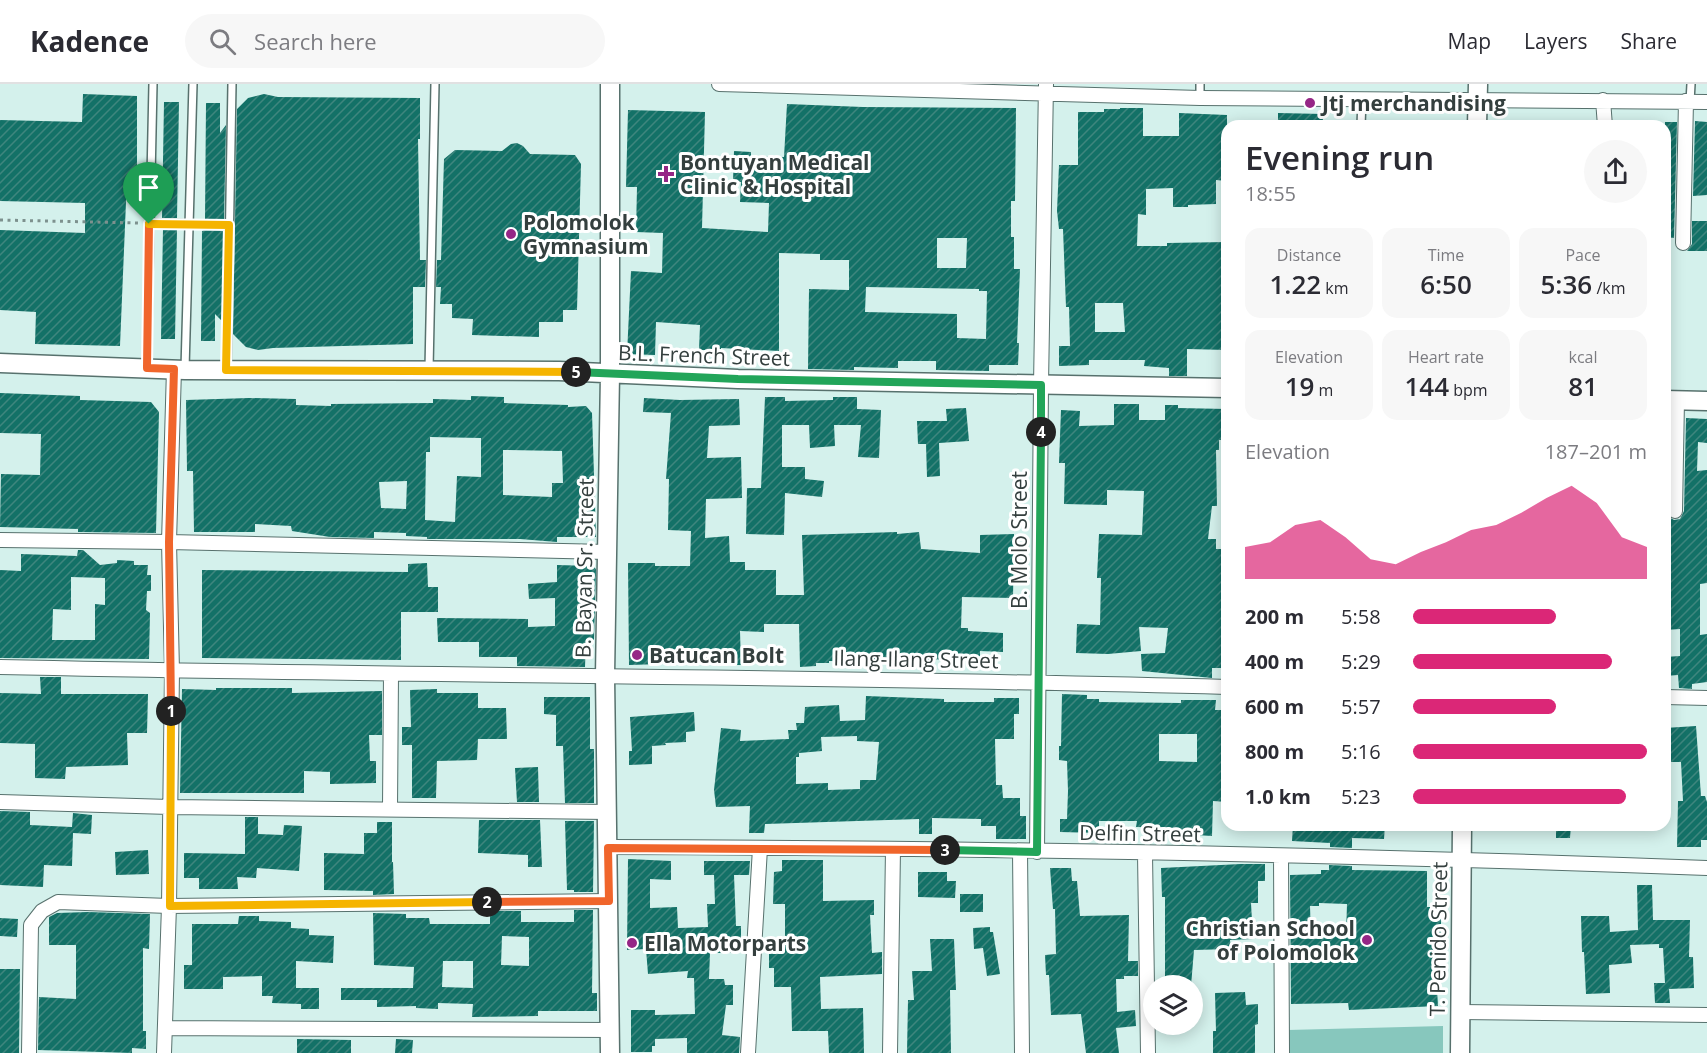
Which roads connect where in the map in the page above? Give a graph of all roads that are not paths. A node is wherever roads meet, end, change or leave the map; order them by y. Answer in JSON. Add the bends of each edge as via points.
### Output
{"nodes":[{"id":1,"x":153,"y":84,"type":"edge"},
{"id":2,"x":193,"y":84,"type":"edge"},
{"id":3,"x":232,"y":84,"type":"edge"},
{"id":4,"x":435,"y":84,"type":"edge"},
{"id":5,"x":610,"y":84,"type":"edge"},
{"id":6,"x":719,"y":84,"type":"edge"},
{"id":7,"x":1691,"y":84,"type":"edge"},
{"id":8,"x":1045,"y":89,"type":"edge"},
{"id":9,"x":1200,"y":91,"type":"edge"},
{"id":10,"x":1478,"y":92,"type":"edge"},
{"id":11,"x":1362,"y":99,"type":"junction"},
{"id":12,"x":1603,"y":100,"type":"junction"},
{"id":13,"x":1688,"y":101,"type":"junction"},
{"id":14,"x":1707,"y":102,"type":"edge"},
{"id":15,"x":1361,"y":120,"type":"edge"},
{"id":16,"x":1478,"y":120,"type":"edge"},
{"id":17,"x":1605,"y":120,"type":"edge"},
{"id":18,"x":149,"y":224,"type":"junction"},
{"id":19,"x":188,"y":224,"type":"junction"},
{"id":20,"x":229,"y":225,"type":"junction"},
{"id":21,"x":1683,"y":243,"type":"dead end"},
{"id":22,"x":0,"y":363,"type":"edge"},
{"id":23,"x":147,"y":368,"type":"junction"},
{"id":24,"x":179,"y":370,"type":"junction"},
{"id":25,"x":226,"y":370,"type":"junction"},
{"id":26,"x":429,"y":372,"type":"junction"},
{"id":27,"x":610,"y":374,"type":"junction"},
{"id":28,"x":1041,"y":385,"type":"junction"},
{"id":29,"x":1221,"y":388,"type":"edge"},
{"id":30,"x":1671,"y":400,"type":"edge"},
{"id":31,"x":1707,"y":400,"type":"edge"},
{"id":32,"x":1675,"y":511,"type":"dead end"},
{"id":33,"x":0,"y":540,"type":"edge"},
{"id":34,"x":169,"y":542,"type":"junction"},
{"id":35,"x":607,"y":552,"type":"junction"},
{"id":36,"x":0,"y":667,"type":"edge"},
{"id":37,"x":172,"y":671,"type":"junction"},
{"id":38,"x":390,"y":674,"type":"junction"},
{"id":39,"x":605,"y":676,"type":"junction"},
{"id":40,"x":1040,"y":682,"type":"junction"},
{"id":41,"x":1221,"y":687,"type":"edge"},
{"id":42,"x":1671,"y":698,"type":"edge"},
{"id":43,"x":1707,"y":698,"type":"edge"},
{"id":44,"x":0,"y":802,"type":"edge"},
{"id":45,"x":170,"y":807,"type":"junction"},
{"id":46,"x":390,"y":809,"type":"junction"},
{"id":47,"x":608,"y":812,"type":"junction"},
{"id":48,"x":1462,"y":831,"type":"edge"},
{"id":49,"x":608,"y":848,"type":"junction"},
{"id":50,"x":760,"y":848,"type":"junction"},
{"id":51,"x":893,"y":849,"type":"junction"},
{"id":52,"x":1020,"y":851,"type":"junction"},
{"id":53,"x":1037,"y":852,"type":"junction"},
{"id":54,"x":1145,"y":854,"type":"junction"},
{"id":55,"x":1281,"y":856,"type":"junction"},
{"id":56,"x":1462,"y":858,"type":"junction"},
{"id":57,"x":1707,"y":868,"type":"edge"},
{"id":58,"x":609,"y":901,"type":"junction"},
{"id":59,"x":170,"y":906,"type":"junction"},
{"id":60,"x":1460,"y":1012,"type":"junction"},
{"id":61,"x":1707,"y":1015,"type":"edge"},
{"id":62,"x":165,"y":1028,"type":"junction"},
{"id":63,"x":610,"y":1030,"type":"junction"},
{"id":64,"x":28,"y":1053,"type":"edge"},
{"id":65,"x":164,"y":1053,"type":"edge"},
{"id":66,"x":610,"y":1053,"type":"edge"},
{"id":67,"x":748,"y":1053,"type":"edge"},
{"id":68,"x":890,"y":1053,"type":"edge"},
{"id":69,"x":1022,"y":1053,"type":"edge"},
{"id":70,"x":1148,"y":1053,"type":"edge"},
{"id":71,"x":1282,"y":1053,"type":"edge"},
{"id":72,"x":1460,"y":1053,"type":"edge"}],
"edges":[{"from":1,"to":18,"type":"lane"},
{"from":2,"to":19,"type":"lane"},
{"from":3,"to":20,"type":"lane"},
{"from":4,"to":26,"type":"lane"},
{"from":5,"to":27,"type":"street","name":"B. Bayan Sr. Street"},
{"from":6,"to":8,"type":"street"},
{"from":7,"to":13,"type":"lane"},
{"from":8,"to":9,"type":"street"},
{"from":8,"to":28,"type":"street","name":"B. Molo Street"},
{"from":9,"to":11,"type":"street"},
{"from":10,"to":11,"type":"street"},
{"from":10,"to":12,"type":"street"},
{"from":10,"to":16,"type":"street"},
{"from":11,"to":15,"type":"lane"},
{"from":12,"to":13,"type":"street"},
{"from":12,"to":17,"type":"street"},
{"from":13,"to":14,"type":"street"},
{"from":13,"to":21,"type":"street"},
{"from":18,"to":19,"type":"lane"},
{"from":18,"to":23,"type":"lane"},
{"from":19,"to":20,"type":"lane"},
{"from":19,"to":24,"type":"lane"},
{"from":20,"to":25,"type":"lane"},
{"from":22,"to":23,"type":"street","name":"B.L. French Street"},
{"from":23,"to":24,"type":"street","name":"B.L. French Street"},
{"from":24,"to":25,"type":"street","name":"B.L. French Street"},
{"from":24,"to":34,"type":"street"},
{"from":25,"to":26,"type":"street","name":"B.L. French Street"},
{"from":26,"to":27,"type":"street","name":"B.L. French Street"},
{"from":27,"to":28,"type":"street","name":"B.L. French Street"},
{"from":27,"to":35,"type":"street","name":"B. Bayan Sr. Street"},
{"from":28,"to":29,"type":"street","name":"B.L. French Street"},
{"from":28,"to":40,"type":"street","name":"B. Molo Street"},
{"from":30,"to":31,"type":"street"},
{"from":30,"to":32,"type":"street"},
{"from":33,"to":34,"type":"street"},
{"from":34,"to":35,"type":"street"},
{"from":34,"to":37,"type":"street"},
{"from":35,"to":39,"type":"street","name":"B. Bayan Sr. Street"},
{"from":36,"to":37,"type":"street","name":"Ilang-Ilang Street"},
{"from":37,"to":38,"type":"street","name":"Ilang-Ilang Street"},
{"from":37,"to":45,"type":"street"},
{"from":38,"to":39,"type":"street","name":"Ilang-Ilang Street"},
{"from":38,"to":46,"type":"street"},
{"from":39,"to":40,"type":"street","name":"Ilang-Ilang Street"},
{"from":39,"to":47,"type":"street","name":"B. Bayan Sr. Street"},
{"from":40,"to":41,"type":"street","name":"Ilang-Ilang Street"},
{"from":40,"to":53,"type":"street","name":"B. Molo Street"},
{"from":42,"to":43,"type":"street"},
{"from":44,"to":45,"type":"street"},
{"from":45,"to":46,"type":"street"},
{"from":45,"to":59,"type":"street"},
{"from":46,"to":47,"type":"street"},
{"from":47,"to":49,"type":"street","name":"B. Bayan Sr. Street"},
{"from":48,"to":56,"type":"street","name":"T. Penido Street"},
{"from":49,"to":50,"type":"street","name":"Delfin Street"},
{"from":49,"to":58,"type":"street","name":"B. Bayan Sr. Street"},
{"from":50,"to":51,"type":"street","name":"Delfin Street"},
{"from":50,"to":67,"type":"street"},
{"from":51,"to":52,"type":"street","name":"Delfin Street"},
{"from":51,"to":68,"type":"street"},
{"from":52,"to":53,"type":"street","name":"Delfin Street"},
{"from":52,"to":69,"type":"street"},
{"from":53,"to":54,"type":"street","name":"Delfin Street"},
{"from":54,"to":55,"type":"street","name":"Delfin Street"},
{"from":54,"to":70,"type":"street"},
{"from":55,"to":56,"type":"street","name":"Delfin Street"},
{"from":55,"to":71,"type":"street"},
{"from":56,"to":57,"type":"street","name":"Delfin Street"},
{"from":56,"to":60,"type":"street","name":"T. Penido Street"},
{"from":58,"to":59,"type":"street"},
{"from":58,"to":63,"type":"street","name":"B. Bayan Sr. Street"},
{"from":59,"to":62,"type":"street"},
{"from":59,"to":64,"type":"street","via":[[58,902],[35,918],[30,935]]},
{"from":60,"to":61,"type":"street"},
{"from":60,"to":72,"type":"street","name":"T. Penido Street"},
{"from":62,"to":63,"type":"street"},
{"from":62,"to":65,"type":"street"},
{"from":63,"to":66,"type":"street","name":"B. Bayan Sr. Street"}]}
